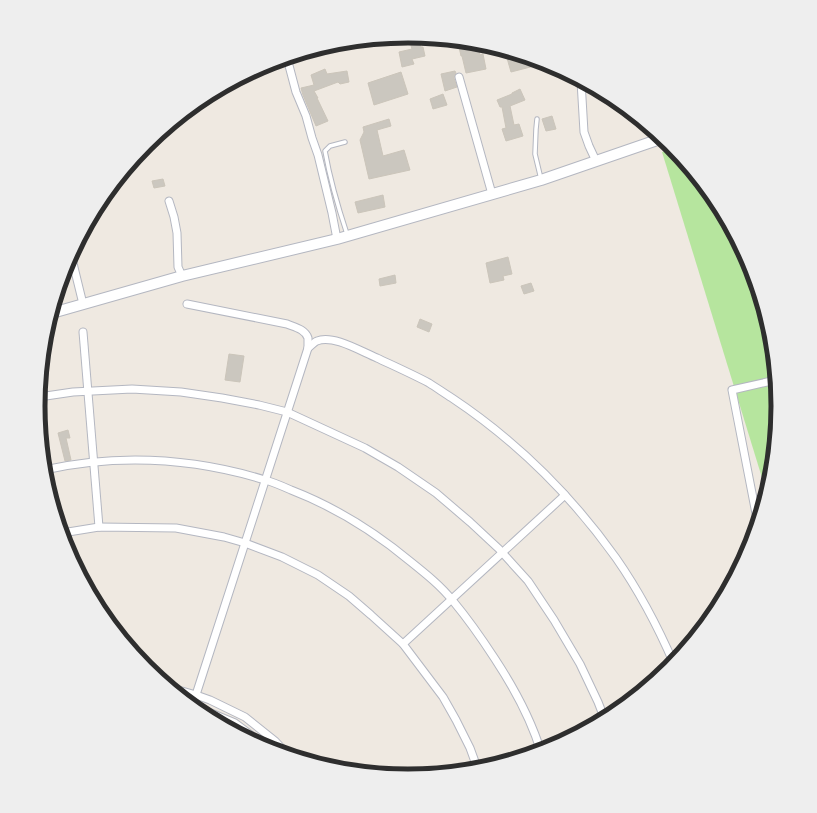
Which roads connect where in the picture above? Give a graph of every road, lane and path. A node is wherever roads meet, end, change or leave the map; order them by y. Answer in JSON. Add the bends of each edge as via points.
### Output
{"nodes":[{"id":1,"x":288,"y":63,"type":"edge"},
{"id":2,"x":459,"y":77,"type":"dead end"},
{"id":3,"x":581,"y":87,"type":"edge"},
{"id":4,"x":537,"y":119,"type":"dead end"},
{"id":5,"x":656,"y":140,"type":"edge"},
{"id":6,"x":345,"y":142,"type":"dead end"},
{"id":7,"x":596,"y":161,"type":"junction"},
{"id":8,"x":541,"y":180,"type":"junction"},
{"id":9,"x":492,"y":194,"type":"junction"},
{"id":10,"x":169,"y":201,"type":"dead end"},
{"id":11,"x":342,"y":238,"type":"junction"},
{"id":12,"x":74,"y":266,"type":"edge"},
{"id":13,"x":182,"y":276,"type":"junction"},
{"id":14,"x":83,"y":304,"type":"junction"},
{"id":15,"x":187,"y":304,"type":"dead end"},
{"id":16,"x":57,"y":312,"type":"edge"},
{"id":17,"x":83,"y":332,"type":"dead end"},
{"id":18,"x":308,"y":348,"type":"junction"},
{"id":19,"x":771,"y":381,"type":"edge"},
{"id":20,"x":45,"y":396,"type":"edge"},
{"id":21,"x":287,"y":412,"type":"junction"},
{"id":22,"x":51,"y":469,"type":"edge"},
{"id":23,"x":265,"y":480,"type":"junction"},
{"id":24,"x":564,"y":495,"type":"junction"},
{"id":25,"x":756,"y":514,"type":"edge"},
{"id":26,"x":99,"y":527,"type":"junction"},
{"id":27,"x":68,"y":532,"type":"edge"},
{"id":28,"x":245,"y":542,"type":"junction"},
{"id":29,"x":403,"y":644,"type":"junction"},
{"id":30,"x":671,"y":658,"type":"edge"},
{"id":31,"x":182,"y":691,"type":"edge"},
{"id":32,"x":196,"y":695,"type":"junction"},
{"id":33,"x":193,"y":700,"type":"edge"},
{"id":34,"x":602,"y":714,"type":"edge"},
{"id":35,"x":220,"y":717,"type":"edge"},
{"id":36,"x":248,"y":733,"type":"edge"},
{"id":37,"x":280,"y":746,"type":"edge"},
{"id":38,"x":539,"y":746,"type":"edge"},
{"id":39,"x":476,"y":764,"type":"edge"}],
"edges":[{"from":1,"to":11,"type":"street","via":[[318,155],[332,213]]},
{"from":2,"to":9,"type":"street"},
{"from":3,"to":7,"type":"street","via":[[584,132]]},
{"from":4,"to":8,"type":"lane","via":[[535,154]]},
{"from":5,"to":7,"type":"street"},
{"from":6,"to":11,"type":"lane","via":[[330,146],[325,151],[340,215]]},
{"from":7,"to":8,"type":"street"},
{"from":8,"to":9,"type":"street"},
{"from":9,"to":11,"type":"street"},
{"from":10,"to":13,"type":"street","via":[[177,233],[178,266]]},
{"from":11,"to":13,"type":"street"},
{"from":12,"to":14,"type":"street"},
{"from":13,"to":14,"type":"street"},
{"from":14,"to":16,"type":"street"},
{"from":15,"to":18,"type":"street","via":[[287,324],[305,333]]},
{"from":17,"to":26,"type":"street"},
{"from":18,"to":21,"type":"street"},
{"from":18,"to":24,"type":"street","via":[[316,341],[338,341],[429,384],[500,433]]},
{"from":19,"to":25,"type":"street","via":[[732,390]]},
{"from":20,"to":21,"type":"street","via":[[73,392],[139,390],[181,392]]},
{"from":21,"to":23,"type":"street"},
{"from":21,"to":34,"type":"street","via":[[365,448],[398,467],[436,493],[499,549],[528,581],[554,620],[580,664]]},
{"from":22,"to":23,"type":"street","via":[[94,461],[165,461],[210,466]]},
{"from":23,"to":28,"type":"street"},
{"from":23,"to":38,"type":"street","via":[[302,494],[372,532],[435,582],[481,637],[508,679],[527,715]]},
{"from":24,"to":29,"type":"street"},
{"from":24,"to":30,"type":"street","via":[[616,558],[648,610]]},
{"from":26,"to":27,"type":"street"},
{"from":26,"to":28,"type":"street","via":[[176,528]]},
{"from":28,"to":29,"type":"street","via":[[318,575],[349,596]]},
{"from":28,"to":32,"type":"street"},
{"from":29,"to":39,"type":"street","via":[[443,697],[460,727]]},
{"from":31,"to":32,"type":"street"},
{"from":32,"to":33,"type":"street"},
{"from":32,"to":37,"type":"street","via":[[244,717]]},
{"from":35,"to":36,"type":"street"}]}
